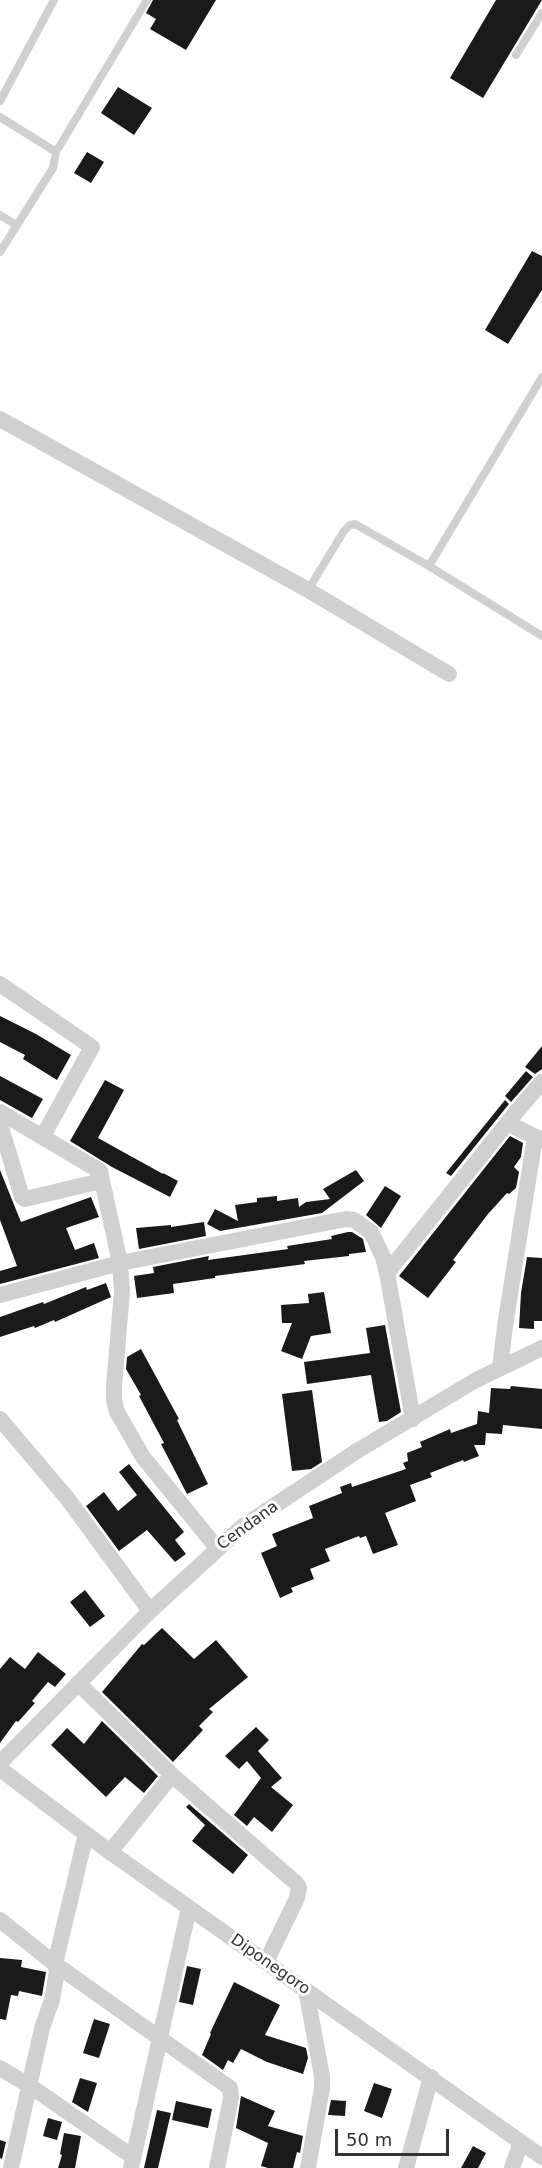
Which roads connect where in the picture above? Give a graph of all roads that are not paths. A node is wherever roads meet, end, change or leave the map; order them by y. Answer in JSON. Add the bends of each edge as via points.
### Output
{"nodes":[{"id":1,"x":54,"y":0,"type":"edge"},
{"id":2,"x":147,"y":0,"type":"edge"},
{"id":3,"x":542,"y":13,"type":"edge"},
{"id":4,"x":516,"y":55,"type":"dead end"},
{"id":5,"x":0,"y":101,"type":"edge"},
{"id":6,"x":0,"y":117,"type":"edge"},
{"id":7,"x":56,"y":152,"type":"junction"},
{"id":8,"x":0,"y":215,"type":"edge"},
{"id":9,"x":16,"y":225,"type":"junction"},
{"id":10,"x":0,"y":252,"type":"edge"},
{"id":11,"x":542,"y":376,"type":"edge"},
{"id":12,"x":0,"y":419,"type":"edge"},
{"id":13,"x":429,"y":566,"type":"junction"},
{"id":14,"x":308,"y":590,"type":"junction"},
{"id":15,"x":542,"y":636,"type":"edge"},
{"id":16,"x":449,"y":674,"type":"dead end"},
{"id":17,"x":0,"y":984,"type":"edge"},
{"id":18,"x":542,"y":1082,"type":"edge"},
{"id":19,"x":0,"y":1112,"type":"edge"},
{"id":20,"x":507,"y":1123,"type":"junction"},
{"id":21,"x":0,"y":1124,"type":"edge"},
{"id":22,"x":43,"y":1136,"type":"junction"},
{"id":23,"x":538,"y":1138,"type":"edge"},
{"id":24,"x":101,"y":1181,"type":"junction"},
{"id":25,"x":120,"y":1263,"type":"junction"},
{"id":26,"x":387,"y":1273,"type":"junction"},
{"id":27,"x":0,"y":1295,"type":"edge"},
{"id":28,"x":542,"y":1348,"type":"edge"},
{"id":29,"x":501,"y":1367,"type":"junction"},
{"id":30,"x":0,"y":1419,"type":"edge"},
{"id":31,"x":413,"y":1419,"type":"junction"},
{"id":32,"x":217,"y":1548,"type":"junction"},
{"id":33,"x":150,"y":1611,"type":"junction"},
{"id":34,"x":78,"y":1683,"type":"junction"},
{"id":35,"x":0,"y":1763,"type":"edge"},
{"id":36,"x":0,"y":1769,"type":"edge"},
{"id":37,"x":172,"y":1775,"type":"junction"},
{"id":38,"x":86,"y":1834,"type":"junction"},
{"id":39,"x":110,"y":1852,"type":"junction"},
{"id":40,"x":189,"y":1908,"type":"junction"},
{"id":41,"x":0,"y":1920,"type":"edge"},
{"id":42,"x":267,"y":1962,"type":"junction"},
{"id":43,"x":55,"y":1964,"type":"junction"},
{"id":44,"x":306,"y":1990,"type":"junction"},
{"id":45,"x":160,"y":2038,"type":"junction"},
{"id":46,"x":0,"y":2068,"type":"edge"},
{"id":47,"x":431,"y":2077,"type":"junction"},
{"id":48,"x":30,"y":2086,"type":"junction"},
{"id":49,"x":521,"y":2142,"type":"junction"},
{"id":50,"x":542,"y":2157,"type":"edge"},
{"id":51,"x":132,"y":2162,"type":"edge"},
{"id":52,"x":11,"y":2168,"type":"edge"},
{"id":53,"x":217,"y":2168,"type":"edge"},
{"id":54,"x":308,"y":2168,"type":"edge"},
{"id":55,"x":406,"y":2168,"type":"edge"},
{"id":56,"x":512,"y":2168,"type":"edge"}],
"edges":[{"from":1,"to":5,"type":"lane"},
{"from":2,"to":7,"type":"lane"},
{"from":3,"to":4,"type":"lane"},
{"from":6,"to":7,"type":"lane"},
{"from":7,"to":9,"type":"lane","via":[[53,168]]},
{"from":8,"to":9,"type":"lane"},
{"from":9,"to":10,"type":"lane"},
{"from":11,"to":13,"type":"lane"},
{"from":12,"to":14,"type":"street"},
{"from":13,"to":14,"type":"lane","via":[[355,524],[344,531]]},
{"from":13,"to":15,"type":"lane"},
{"from":14,"to":16,"type":"street"},
{"from":17,"to":22,"type":"street","via":[[92,1047]]},
{"from":18,"to":20,"type":"street"},
{"from":19,"to":22,"type":"street"},
{"from":20,"to":23,"type":"street"},
{"from":20,"to":26,"type":"street"},
{"from":21,"to":24,"type":"street","via":[[25,1199]]},
{"from":22,"to":24,"type":"street","via":[[98,1169]]},
{"from":23,"to":29,"type":"street"},
{"from":24,"to":25,"type":"street"},
{"from":25,"to":26,"type":"street","via":[[346,1219],[371,1232]]},
{"from":25,"to":27,"type":"street"},
{"from":25,"to":32,"type":"street","via":[[122,1292],[114,1393],[117,1412],[143,1457]]},
{"from":26,"to":31,"type":"street"},
{"from":28,"to":29,"type":"street","name":"Cendana"},
{"from":29,"to":31,"type":"street","name":"Cendana"},
{"from":30,"to":33,"type":"street","via":[[67,1498]]},
{"from":31,"to":32,"type":"street","name":"Cendana","via":[[242,1527]]},
{"from":32,"to":33,"type":"street","name":"Cendana"},
{"from":33,"to":34,"type":"street","name":"Cendana"},
{"from":34,"to":35,"type":"street","name":"Cendana"},
{"from":34,"to":37,"type":"street"},
{"from":36,"to":38,"type":"street","name":"Diponegoro"},
{"from":37,"to":39,"type":"street"},
{"from":37,"to":42,"type":"street","via":[[296,1883],[297,1898]]},
{"from":38,"to":39,"type":"street","name":"Diponegoro"},
{"from":38,"to":43,"type":"street"},
{"from":39,"to":40,"type":"street","name":"Diponegoro"},
{"from":40,"to":42,"type":"street","name":"Diponegoro"},
{"from":40,"to":45,"type":"street"},
{"from":41,"to":43,"type":"street"},
{"from":42,"to":44,"type":"street","name":"Diponegoro"},
{"from":43,"to":45,"type":"street"},
{"from":43,"to":48,"type":"street","via":[[56,1980]]},
{"from":44,"to":47,"type":"street","name":"Diponegoro"},
{"from":44,"to":54,"type":"street","via":[[322,2076]]},
{"from":45,"to":51,"type":"street"},
{"from":45,"to":53,"type":"street","via":[[230,2088]]},
{"from":46,"to":48,"type":"street"},
{"from":47,"to":49,"type":"street","name":"Diponegoro"},
{"from":47,"to":55,"type":"street"},
{"from":48,"to":51,"type":"street"},
{"from":48,"to":52,"type":"street"},
{"from":49,"to":50,"type":"street","name":"Diponegoro"},
{"from":49,"to":56,"type":"street"}]}
